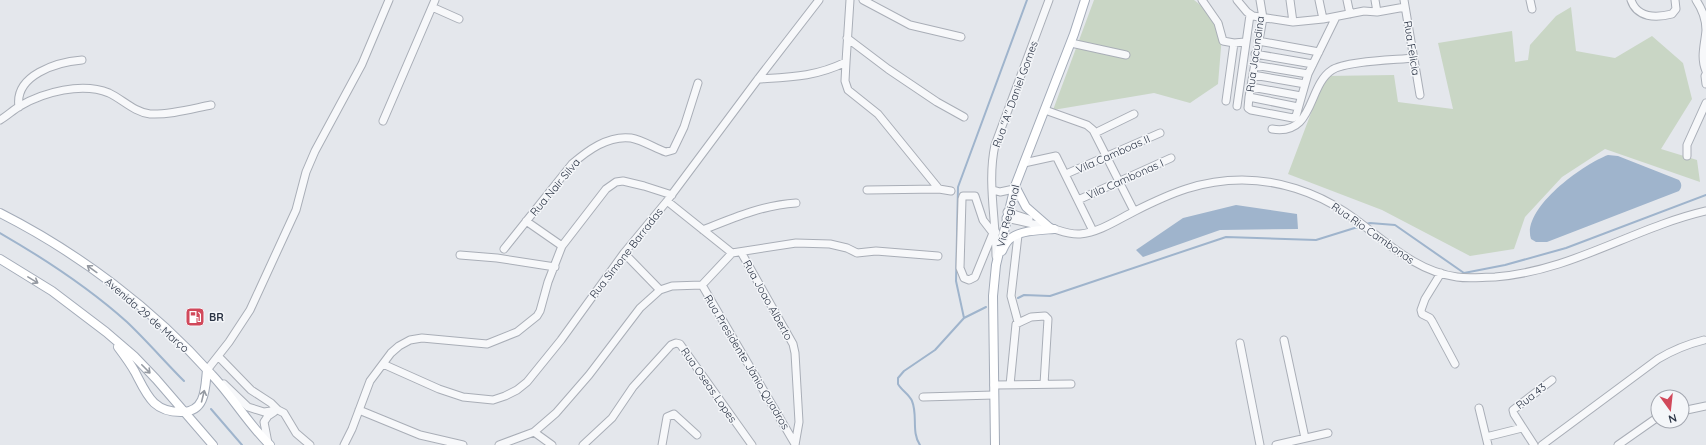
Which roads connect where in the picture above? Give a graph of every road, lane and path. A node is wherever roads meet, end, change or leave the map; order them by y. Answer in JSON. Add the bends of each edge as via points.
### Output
{"nodes":[{"id":1,"x":389,"y":0,"type":"edge"},
{"id":2,"x":435,"y":0,"type":"edge"},
{"id":3,"x":819,"y":0,"type":"edge"},
{"id":4,"x":850,"y":0,"type":"edge"},
{"id":5,"x":863,"y":0,"type":"edge"},
{"id":6,"x":1049,"y":0,"type":"edge"},
{"id":7,"x":1085,"y":0,"type":"edge"},
{"id":8,"x":1202,"y":0,"type":"edge"},
{"id":9,"x":1237,"y":0,"type":"edge"},
{"id":10,"x":1260,"y":0,"type":"edge"},
{"id":11,"x":1290,"y":0,"type":"edge"},
{"id":12,"x":1319,"y":0,"type":"edge"},
{"id":13,"x":1347,"y":0,"type":"edge"},
{"id":14,"x":1375,"y":0,"type":"edge"},
{"id":15,"x":1530,"y":0,"type":"edge"},
{"id":16,"x":1675,"y":0,"type":"edge"},
{"id":17,"x":1696,"y":0,"type":"edge"},
{"id":18,"x":1405,"y":3,"type":"edge"},
{"id":19,"x":1632,"y":3,"type":"edge"},
{"id":20,"x":432,"y":8,"type":"junction"},
{"id":21,"x":1532,"y":9,"type":"dead end"},
{"id":22,"x":1377,"y":12,"type":"junction"},
{"id":23,"x":1350,"y":14,"type":"junction"},
{"id":24,"x":1250,"y":15,"type":"junction"},
{"id":25,"x":1336,"y":17,"type":"junction"},
{"id":26,"x":1263,"y":18,"type":"junction"},
{"id":27,"x":459,"y":19,"type":"dead end"},
{"id":28,"x":1323,"y":19,"type":"junction"},
{"id":29,"x":1293,"y":22,"type":"junction"},
{"id":30,"x":1706,"y":29,"type":"edge"},
{"id":31,"x":961,"y":37,"type":"dead end"},
{"id":32,"x":847,"y":38,"type":"junction"},
{"id":33,"x":1258,"y":40,"type":"junction"},
{"id":34,"x":1245,"y":42,"type":"junction"},
{"id":35,"x":1071,"y":43,"type":"junction"},
{"id":36,"x":1234,"y":43,"type":"junction"},
{"id":37,"x":1319,"y":52,"type":"junction"},
{"id":38,"x":1126,"y":54,"type":"dead end"},
{"id":39,"x":1255,"y":54,"type":"junction"},
{"id":40,"x":1414,"y":58,"type":"junction"},
{"id":41,"x":82,"y":60,"type":"dead end"},
{"id":42,"x":846,"y":62,"type":"junction"},
{"id":43,"x":1313,"y":64,"type":"junction"},
{"id":44,"x":1254,"y":65,"type":"junction"},
{"id":45,"x":1706,"y":70,"type":"edge"},
{"id":46,"x":1308,"y":74,"type":"junction"},
{"id":47,"x":1706,"y":74,"type":"edge"},
{"id":48,"x":1253,"y":75,"type":"junction"},
{"id":49,"x":758,"y":79,"type":"junction"},
{"id":50,"x":698,"y":83,"type":"dead end"},
{"id":51,"x":1305,"y":84,"type":"junction"},
{"id":52,"x":1706,"y":84,"type":"edge"},
{"id":53,"x":1251,"y":87,"type":"junction"},
{"id":54,"x":1420,"y":95,"type":"dead end"},
{"id":55,"x":1301,"y":96,"type":"junction"},
{"id":56,"x":1249,"y":97,"type":"junction"},
{"id":57,"x":1226,"y":101,"type":"dead end"},
{"id":58,"x":1706,"y":103,"type":"edge"},
{"id":59,"x":210,"y":105,"type":"dead end"},
{"id":60,"x":19,"y":106,"type":"junction"},
{"id":61,"x":1237,"y":106,"type":"dead end"},
{"id":62,"x":1298,"y":107,"type":"junction"},
{"id":63,"x":1045,"y":110,"type":"junction"},
{"id":64,"x":1134,"y":114,"type":"dead end"},
{"id":65,"x":964,"y":117,"type":"dead end"},
{"id":66,"x":0,"y":120,"type":"edge"},
{"id":67,"x":383,"y":121,"type":"dead end"},
{"id":68,"x":1272,"y":129,"type":"dead end"},
{"id":69,"x":1094,"y":131,"type":"junction"},
{"id":70,"x":1160,"y":133,"type":"dead end"},
{"id":71,"x":1107,"y":156,"type":"junction"},
{"id":72,"x":1687,"y":156,"type":"dead end"},
{"id":73,"x":1171,"y":158,"type":"dead end"},
{"id":74,"x":1024,"y":163,"type":"junction"},
{"id":75,"x":1066,"y":174,"type":"junction"},
{"id":76,"x":1119,"y":181,"type":"junction"},
{"id":77,"x":1014,"y":187,"type":"junction"},
{"id":78,"x":939,"y":189,"type":"junction"},
{"id":79,"x":867,"y":190,"type":"dead end"},
{"id":80,"x":993,"y":190,"type":"junction"},
{"id":81,"x":951,"y":191,"type":"dead end"},
{"id":82,"x":672,"y":195,"type":"junction"},
{"id":83,"x":1078,"y":200,"type":"junction"},
{"id":84,"x":667,"y":202,"type":"junction"},
{"id":85,"x":796,"y":204,"type":"dead end"},
{"id":86,"x":1134,"y":211,"type":"junction"},
{"id":87,"x":1706,"y":211,"type":"edge"},
{"id":88,"x":0,"y":213,"type":"edge"},
{"id":89,"x":1007,"y":215,"type":"junction"},
{"id":90,"x":526,"y":220,"type":"junction"},
{"id":91,"x":1048,"y":228,"type":"junction"},
{"id":92,"x":703,"y":230,"type":"junction"},
{"id":93,"x":994,"y":232,"type":"junction"},
{"id":94,"x":1093,"y":232,"type":"junction"},
{"id":95,"x":1018,"y":235,"type":"junction"},
{"id":96,"x":562,"y":246,"type":"junction"},
{"id":97,"x":504,"y":249,"type":"dead end"},
{"id":98,"x":742,"y":252,"type":"junction"},
{"id":99,"x":624,"y":253,"type":"junction"},
{"id":100,"x":732,"y":253,"type":"junction"},
{"id":101,"x":460,"y":255,"type":"dead end"},
{"id":102,"x":938,"y":256,"type":"dead end"},
{"id":103,"x":0,"y":259,"type":"edge"},
{"id":104,"x":997,"y":262,"type":"junction"},
{"id":105,"x":554,"y":267,"type":"junction"},
{"id":106,"x":1441,"y":273,"type":"junction"},
{"id":107,"x":702,"y":285,"type":"junction"},
{"id":108,"x":660,"y":290,"type":"junction"},
{"id":109,"x":1018,"y":322,"type":"junction"},
{"id":110,"x":106,"y":332,"type":"junction"},
{"id":111,"x":1284,"y":340,"type":"dead end"},
{"id":112,"x":1704,"y":340,"type":"dead end"},
{"id":113,"x":1240,"y":343,"type":"dead end"},
{"id":114,"x":218,"y":356,"type":"junction"},
{"id":115,"x":383,"y":364,"type":"junction"},
{"id":116,"x":1455,"y":364,"type":"dead end"},
{"id":117,"x":210,"y":373,"type":"junction"},
{"id":118,"x":1552,"y":380,"type":"dead end"},
{"id":119,"x":1044,"y":384,"type":"junction"},
{"id":120,"x":1071,"y":384,"type":"dead end"},
{"id":121,"x":994,"y":385,"type":"junction"},
{"id":122,"x":1010,"y":385,"type":"junction"},
{"id":123,"x":994,"y":395,"type":"junction"},
{"id":124,"x":923,"y":397,"type":"dead end"},
{"id":125,"x":1706,"y":406,"type":"edge"},
{"id":126,"x":1479,"y":408,"type":"dead end"},
{"id":127,"x":1690,"y":409,"type":"edge"},
{"id":128,"x":276,"y":410,"type":"junction"},
{"id":129,"x":359,"y":410,"type":"junction"},
{"id":130,"x":184,"y":412,"type":"junction"},
{"id":131,"x":1650,"y":423,"type":"edge"},
{"id":132,"x":1522,"y":428,"type":"junction"},
{"id":133,"x":534,"y":432,"type":"junction"},
{"id":134,"x":1328,"y":433,"type":"dead end"},
{"id":135,"x":696,"y":435,"type":"dead end"},
{"id":136,"x":1486,"y":437,"type":"junction"},
{"id":137,"x":1305,"y":438,"type":"junction"},
{"id":138,"x":269,"y":444,"type":"edge"},
{"id":139,"x":213,"y":445,"type":"edge"},
{"id":140,"x":310,"y":445,"type":"edge"},
{"id":141,"x":344,"y":445,"type":"edge"},
{"id":142,"x":462,"y":445,"type":"edge"},
{"id":143,"x":499,"y":445,"type":"edge"},
{"id":144,"x":552,"y":445,"type":"edge"},
{"id":145,"x":583,"y":445,"type":"edge"},
{"id":146,"x":662,"y":445,"type":"edge"},
{"id":147,"x":752,"y":445,"type":"edge"},
{"id":148,"x":795,"y":445,"type":"edge"},
{"id":149,"x":995,"y":445,"type":"edge"},
{"id":150,"x":1260,"y":445,"type":"edge"},
{"id":151,"x":1276,"y":445,"type":"edge"},
{"id":152,"x":1488,"y":445,"type":"edge"},
{"id":153,"x":1534,"y":445,"type":"edge"},
{"id":154,"x":1542,"y":445,"type":"edge"},
{"id":155,"x":1618,"y":445,"type":"edge"}],
"edges":[{"from":1,"to":114,"type":"street","via":[[362,64],[315,151],[306,172],[296,210],[250,310]]},
{"from":2,"to":20,"type":"street"},
{"from":3,"to":49,"type":"street","name":"Rua Simone Barradas"},
{"from":4,"to":32,"type":"street"},
{"from":5,"to":31,"type":"street","via":[[910,25]]},
{"from":6,"to":80,"type":"street","name":"Rua \"A\" Daniel Gomes","via":[[996,145],[991,173]]},
{"from":7,"to":35,"type":"main road","name":"Via Regional"},
{"from":8,"to":36,"type":"street","via":[[1218,23],[1223,41]]},
{"from":9,"to":24,"type":"street"},
{"from":10,"to":26,"type":"street","name":"Rua Jacundina"},
{"from":11,"to":29,"type":"street"},
{"from":12,"to":28,"type":"street"},
{"from":13,"to":23,"type":"street"},
{"from":14,"to":22,"type":"street"},
{"from":15,"to":21,"type":"street"},
{"from":16,"to":19,"type":"street","via":[[1676,9],[1670,14],[1644,14]]},
{"from":17,"to":30,"type":"street","via":[[1702,11]]},
{"from":18,"to":22,"type":"street"},
{"from":18,"to":40,"type":"street","name":"Rua Felicia"},
{"from":20,"to":27,"type":"street"},
{"from":20,"to":67,"type":"street"},
{"from":22,"to":23,"type":"street"},
{"from":23,"to":25,"type":"street"},
{"from":24,"to":26,"type":"street"},
{"from":24,"to":34,"type":"street"},
{"from":25,"to":28,"type":"street"},
{"from":25,"to":37,"type":"street"},
{"from":26,"to":29,"type":"street"},
{"from":26,"to":33,"type":"street","name":"Rua Jacundina"},
{"from":28,"to":29,"type":"street"},
{"from":30,"to":45,"type":"street","via":[[1703,56]]},
{"from":32,"to":42,"type":"street"},
{"from":32,"to":65,"type":"street","via":[[888,69]]},
{"from":33,"to":37,"type":"street"},
{"from":33,"to":39,"type":"street","name":"Rua Jacundina"},
{"from":34,"to":36,"type":"street"},
{"from":34,"to":61,"type":"street"},
{"from":35,"to":38,"type":"street"},
{"from":35,"to":63,"type":"main road","name":"Via Regional"},
{"from":36,"to":57,"type":"street"},
{"from":37,"to":43,"type":"street"},
{"from":39,"to":43,"type":"street"},
{"from":39,"to":44,"type":"street","name":"Rua Jacundina"},
{"from":40,"to":54,"type":"street","name":"Rua Felicia"},
{"from":40,"to":68,"type":"street","via":[[1346,65],[1332,70],[1323,79],[1299,122],[1286,130]]},
{"from":41,"to":60,"type":"street","via":[[48,67],[26,81],[18,98]]},
{"from":42,"to":49,"type":"street","via":[[829,70],[802,76]]},
{"from":42,"to":78,"type":"street","via":[[845,81],[848,90],[878,114]]},
{"from":43,"to":46,"type":"street"},
{"from":44,"to":46,"type":"street"},
{"from":44,"to":48,"type":"street","name":"Rua Jacundina"},
{"from":46,"to":51,"type":"street"},
{"from":47,"to":52,"type":"street"},
{"from":48,"to":51,"type":"street"},
{"from":48,"to":53,"type":"street","name":"Rua Jacundina"},
{"from":49,"to":82,"type":"street","name":"Rua Simone Barradas"},
{"from":50,"to":90,"type":"street","name":"Rua Nair Silva","via":[[684,127],[673,150],[666,152],[631,138],[620,138],[597,146],[572,164]]},
{"from":51,"to":55,"type":"street"},
{"from":53,"to":55,"type":"street"},
{"from":53,"to":56,"type":"street","name":"Rua Jacundina"},
{"from":55,"to":62,"type":"street"},
{"from":56,"to":62,"type":"street"},
{"from":56,"to":62,"type":"street","name":"Rua Jacundina","via":[[1248,108],[1251,110],[1293,118]]},
{"from":58,"to":72,"type":"street","via":[[1688,142]]},
{"from":59,"to":60,"type":"street","via":[[150,114],[141,112],[110,94],[87,89],[57,92]]},
{"from":60,"to":66,"type":"street"},
{"from":63,"to":69,"type":"street","via":[[1087,125]]},
{"from":63,"to":74,"type":"main road","name":"Via Regional"},
{"from":64,"to":69,"type":"street"},
{"from":69,"to":71,"type":"street"},
{"from":70,"to":71,"type":"street","name":"Vila Camboas II"},
{"from":71,"to":75,"type":"street","name":"Vila Camboas II"},
{"from":71,"to":76,"type":"street"},
{"from":73,"to":76,"type":"street","name":"Vila Cambonas I"},
{"from":74,"to":75,"type":"street","via":[[1056,156]]},
{"from":74,"to":77,"type":"main road","name":"Via Regional"},
{"from":75,"to":83,"type":"street"},
{"from":76,"to":83,"type":"street","name":"Vila Cambonas I"},
{"from":76,"to":86,"type":"street"},
{"from":77,"to":80,"type":"street","via":[[1000,192]]},
{"from":77,"to":89,"type":"main road","name":"Via Regional"},
{"from":77,"to":91,"type":"main road","via":[[1026,207]]},
{"from":78,"to":79,"type":"street"},
{"from":78,"to":81,"type":"street"},
{"from":80,"to":93,"type":"street","name":"Rua \"A\" Daniel Gomes"},
{"from":82,"to":84,"type":"street","name":"Rua Simone Barradas"},
{"from":82,"to":96,"type":"street","via":[[623,181],[616,182],[606,189]]},
{"from":83,"to":94,"type":"street"},
{"from":84,"to":92,"type":"street"},
{"from":84,"to":99,"type":"street","name":"Rua Simone Barradas"},
{"from":85,"to":92,"type":"street","via":[[782,204],[750,212]]},
{"from":86,"to":94,"type":"street","name":"Rua Rio Cambonas"},
{"from":86,"to":106,"type":"street","name":"Rua Rio Cambonas","via":[[1168,195],[1210,182],[1244,180],[1274,183],[1333,204],[1403,256]]},
{"from":87,"to":106,"type":"street","name":"Rua Rio Cambonas","via":[[1676,219],[1592,253],[1541,269],[1507,276],[1470,278]]},
{"from":117,"to":88,"type":"main road","name":"Avenida 29 de Março","one_way":true,"via":[[158,321],[113,284],[75,256]]},
{"from":89,"to":91,"type":"street","name":"Rua Rio Cambonas"},
{"from":89,"to":104,"type":"main road","name":"Via Regional"},
{"from":90,"to":96,"type":"street","name":"Rua Nair Silva"},
{"from":90,"to":97,"type":"street","name":"Rua Nair Silva"},
{"from":91,"to":94,"type":"street","name":"Rua Rio Cambonas","via":[[1074,234]]},
{"from":91,"to":95,"type":"main road"},
{"from":92,"to":100,"type":"street"},
{"from":93,"to":93,"type":"street","via":[[975,277],[970,280],[964,278],[960,268],[963,196],[975,196],[982,220]]},
{"from":93,"to":104,"type":"street","name":"Rua \"A\" Daniel Gomes"},
{"from":95,"to":104,"type":"main road","via":[[1007,242]]},
{"from":95,"to":109,"type":"street","via":[[1011,296]]},
{"from":96,"to":105,"type":"street"},
{"from":98,"to":100,"type":"street"},
{"from":98,"to":102,"type":"street","via":[[803,243],[830,244],[857,252]]},
{"from":98,"to":148,"type":"street","name":"Rua Joao Alberto","via":[[793,344],[799,422]]},
{"from":99,"to":108,"type":"street"},
{"from":99,"to":115,"type":"street","name":"Rua Simone Barradas","via":[[527,382],[505,396],[493,400],[463,397]]},
{"from":100,"to":107,"type":"street"},
{"from":101,"to":105,"type":"street"},
{"from":103,"to":110,"type":"main road","one_way":true,"via":[[52,291]]},
{"from":104,"to":121,"type":"main road","name":"Via Regional","via":[[994,296]]},
{"from":105,"to":115,"type":"street","via":[[540,311],[530,323],[516,332],[487,344],[416,338],[398,346]]},
{"from":106,"to":116,"type":"street","via":[[1421,312],[1432,321]]},
{"from":107,"to":108,"type":"street","name":"Rua Presidente Jânio Quadros","via":[[672,286]]},
{"from":107,"to":148,"type":"street","name":"Rua Presidente Jânio Quadros"},
{"from":108,"to":133,"type":"street","name":"Rua Presidente Jânio Quadros","via":[[640,308],[589,375],[556,413]]},
{"from":109,"to":119,"type":"street","via":[[1031,317],[1045,316],[1048,319]]},
{"from":109,"to":122,"type":"street"},
{"from":110,"to":130,"type":"main road","one_way":true,"via":[[151,373]]},
{"from":110,"to":130,"type":"main road","via":[[123,353],[150,400],[166,410]]},
{"from":111,"to":137,"type":"street"},
{"from":112,"to":154,"type":"street","via":[[1686,345],[1658,359]]},
{"from":113,"to":150,"type":"street"},
{"from":114,"to":117,"type":"street"},
{"from":114,"to":128,"type":"street","via":[[251,390],[271,403]]},
{"from":115,"to":129,"type":"street","via":[[370,381]]},
{"from":117,"to":128,"type":"street","via":[[245,405],[262,412]]},
{"from":130,"to":117,"type":"main road","one_way":true,"via":[[196,409],[201,404]]},
{"from":117,"to":138,"type":"main road","name":"Avenida 29 de Março"},
{"from":118,"to":132,"type":"street","name":"Rua 43","via":[[1513,410]]},
{"from":119,"to":120,"type":"street"},
{"from":119,"to":122,"type":"street"},
{"from":121,"to":122,"type":"street"},
{"from":121,"to":123,"type":"main road","name":"Via Regional"},
{"from":123,"to":124,"type":"street"},
{"from":123,"to":149,"type":"main road","name":"Via Regional"},
{"from":125,"to":127,"type":"street"},
{"from":126,"to":136,"type":"street"},
{"from":128,"to":138,"type":"street","via":[[264,422]]},
{"from":128,"to":140,"type":"street","via":[[284,413],[296,433]]},
{"from":129,"to":141,"type":"street"},
{"from":129,"to":142,"type":"street","via":[[420,434]]},
{"from":130,"to":139,"type":"main road"},
{"from":131,"to":155,"type":"street"},
{"from":132,"to":136,"type":"street"},
{"from":132,"to":153,"type":"street"},
{"from":133,"to":143,"type":"street","name":"Rua Presidente Jânio Quadros"},
{"from":133,"to":144,"type":"street"},
{"from":134,"to":137,"type":"street"},
{"from":135,"to":146,"type":"street","via":[[674,414],[667,416]]},
{"from":136,"to":152,"type":"street"},
{"from":137,"to":151,"type":"street"},
{"from":145,"to":147,"type":"street","name":"Rua Oseas Lopes","via":[[618,411],[640,378],[671,345],[676,343],[680,344]]}]}
